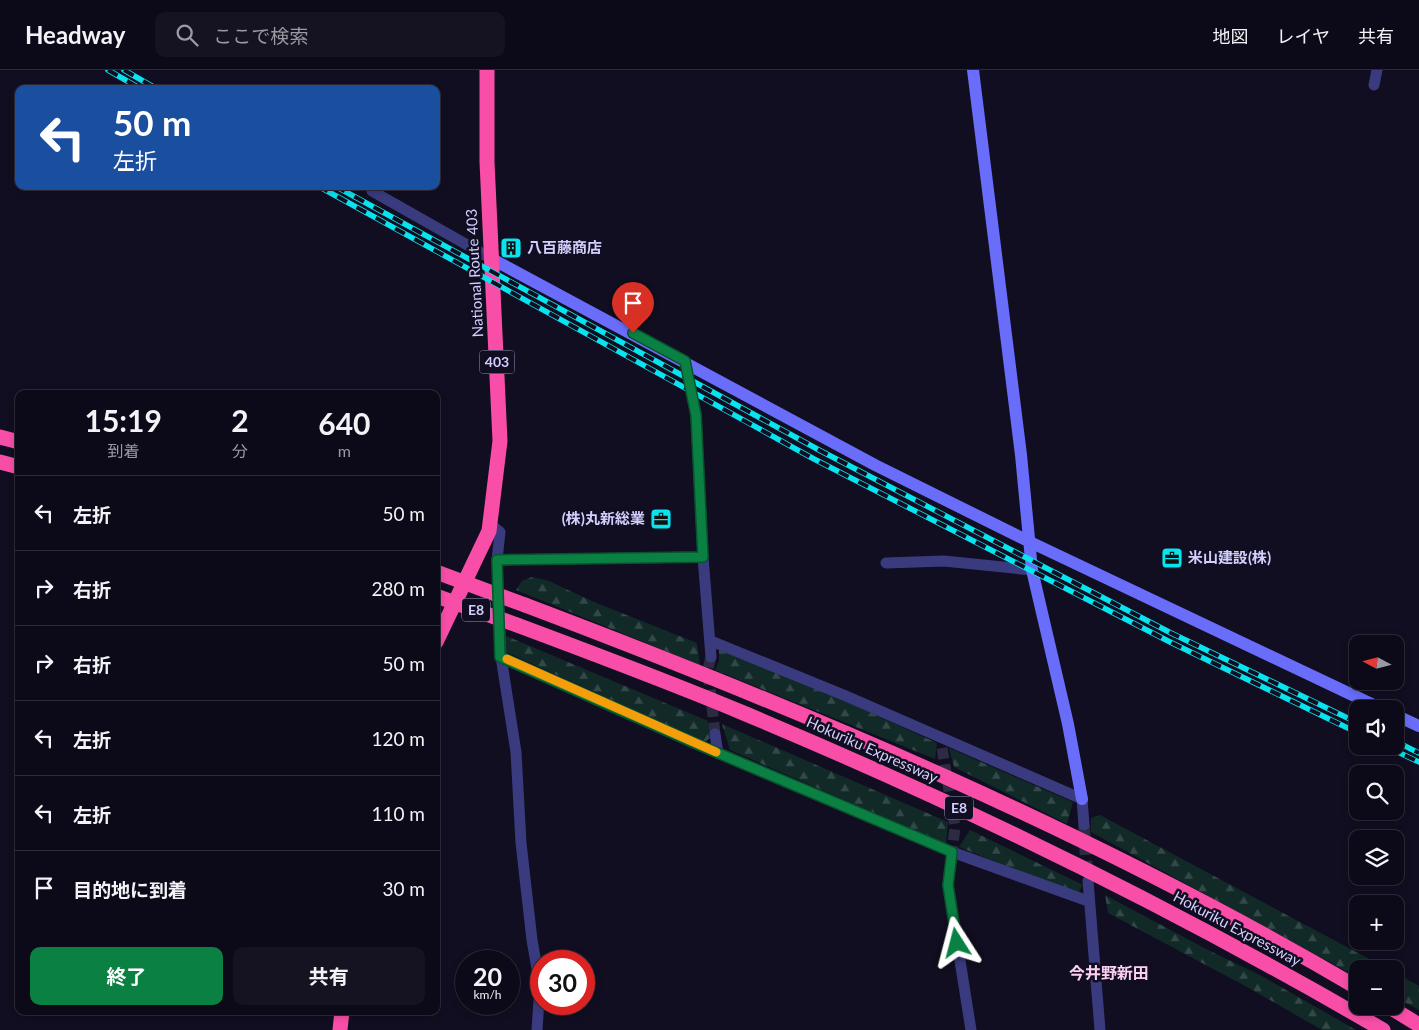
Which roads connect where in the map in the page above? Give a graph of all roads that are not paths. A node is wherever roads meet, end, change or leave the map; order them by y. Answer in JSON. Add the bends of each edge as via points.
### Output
{"nodes":[{"id":1,"x":487,"y":70,"type":"edge"},
{"id":2,"x":973,"y":70,"type":"edge"},
{"id":3,"x":372,"y":191,"type":"dead end"},
{"id":4,"x":492,"y":259,"type":"junction"},
{"id":5,"x":685,"y":361,"type":"junction"},
{"id":6,"x":0,"y":437,"type":"edge"},
{"id":7,"x":15,"y":441,"type":"edge"},
{"id":8,"x":0,"y":462,"type":"edge"},
{"id":9,"x":15,"y":466,"type":"edge"},
{"id":10,"x":490,"y":524,"type":"junction"},
{"id":11,"x":1030,"y":542,"type":"junction"},
{"id":12,"x":703,"y":557,"type":"junction"},
{"id":13,"x":497,"y":560,"type":"junction"},
{"id":14,"x":886,"y":563,"type":"dead end"},
{"id":15,"x":1032,"y":570,"type":"junction"},
{"id":16,"x":440,"y":574,"type":"edge"},
{"id":17,"x":440,"y":597,"type":"edge"},
{"id":18,"x":440,"y":634,"type":"edge"},
{"id":19,"x":710,"y":641,"type":"junction"},
{"id":20,"x":500,"y":657,"type":"junction"},
{"id":21,"x":711,"y":657,"type":"tunnel mouth"},
{"id":22,"x":1363,"y":700,"type":"edge"},
{"id":23,"x":1404,"y":719,"type":"edge"},
{"id":24,"x":1419,"y":726,"type":"edge"},
{"id":25,"x":715,"y":734,"type":"tunnel mouth"},
{"id":26,"x":718,"y":753,"type":"junction"},
{"id":27,"x":1082,"y":799,"type":"junction"},
{"id":28,"x":1084,"y":825,"type":"tunnel mouth"},
{"id":29,"x":952,"y":852,"type":"junction"},
{"id":30,"x":1088,"y":881,"type":"tunnel mouth"},
{"id":31,"x":1088,"y":901,"type":"junction"},
{"id":32,"x":1349,"y":983,"type":"edge"},
{"id":33,"x":342,"y":1015,"type":"edge"},
{"id":34,"x":1403,"y":1015,"type":"edge"},
{"id":35,"x":1419,"y":1025,"type":"edge"},
{"id":36,"x":340,"y":1030,"type":"edge"},
{"id":37,"x":537,"y":1030,"type":"edge"},
{"id":38,"x":971,"y":1030,"type":"edge"},
{"id":39,"x":1100,"y":1030,"type":"edge"},
{"id":40,"x":1383,"y":1030,"type":"edge"}],
"edges":[{"from":1,"to":4,"type":"highway","name":"National Route 403","number":"403"},
{"from":2,"to":11,"type":"street"},
{"from":3,"to":4,"type":"street"},
{"from":4,"to":5,"type":"street"},
{"from":4,"to":10,"type":"highway","name":"National Route 403","number":"403","via":[[500,441]]},
{"from":5,"to":11,"type":"street","via":[[874,465]]},
{"from":5,"to":12,"type":"street","via":[[696,415]]},
{"from":6,"to":7,"type":"highway"},
{"from":8,"to":9,"type":"highway"},
{"from":10,"to":13,"type":"street","via":[[500,532]]},
{"from":10,"to":18,"type":"highway","name":"National Route 403","number":"403"},
{"from":11,"to":15,"type":"street"},
{"from":11,"to":22,"type":"street"},
{"from":12,"to":13,"type":"street"},
{"from":12,"to":19,"type":"street"},
{"from":13,"to":20,"type":"street"},
{"from":14,"to":15,"type":"street","via":[[944,561]]},
{"from":15,"to":27,"type":"street"},
{"from":16,"to":32,"type":"highway","name":"Hokuriku Expressway","number":"E8","bridge":true,"via":[[747,690],[967,787],[1209,907]]},
{"from":17,"to":40,"type":"highway","name":"Hokuriku Expressway","number":"E8","bridge":true,"via":[[740,711],[960,809],[1196,926]]},
{"from":19,"to":21,"type":"street"},
{"from":19,"to":27,"type":"street","via":[[941,742]]},
{"from":20,"to":26,"type":"street"},
{"from":20,"to":37,"type":"street","via":[[516,752],[521,843],[540,986]]},
{"from":23,"to":24,"type":"street"},
{"from":25,"to":26,"type":"street"},
{"from":26,"to":29,"type":"street"},
{"from":27,"to":28,"type":"street"},
{"from":29,"to":31,"type":"street"},
{"from":29,"to":38,"type":"street","via":[[948,885]]},
{"from":30,"to":31,"type":"street"},
{"from":31,"to":39,"type":"street"},
{"from":33,"to":36,"type":"highway"},
{"from":34,"to":35,"type":"highway"}]}
